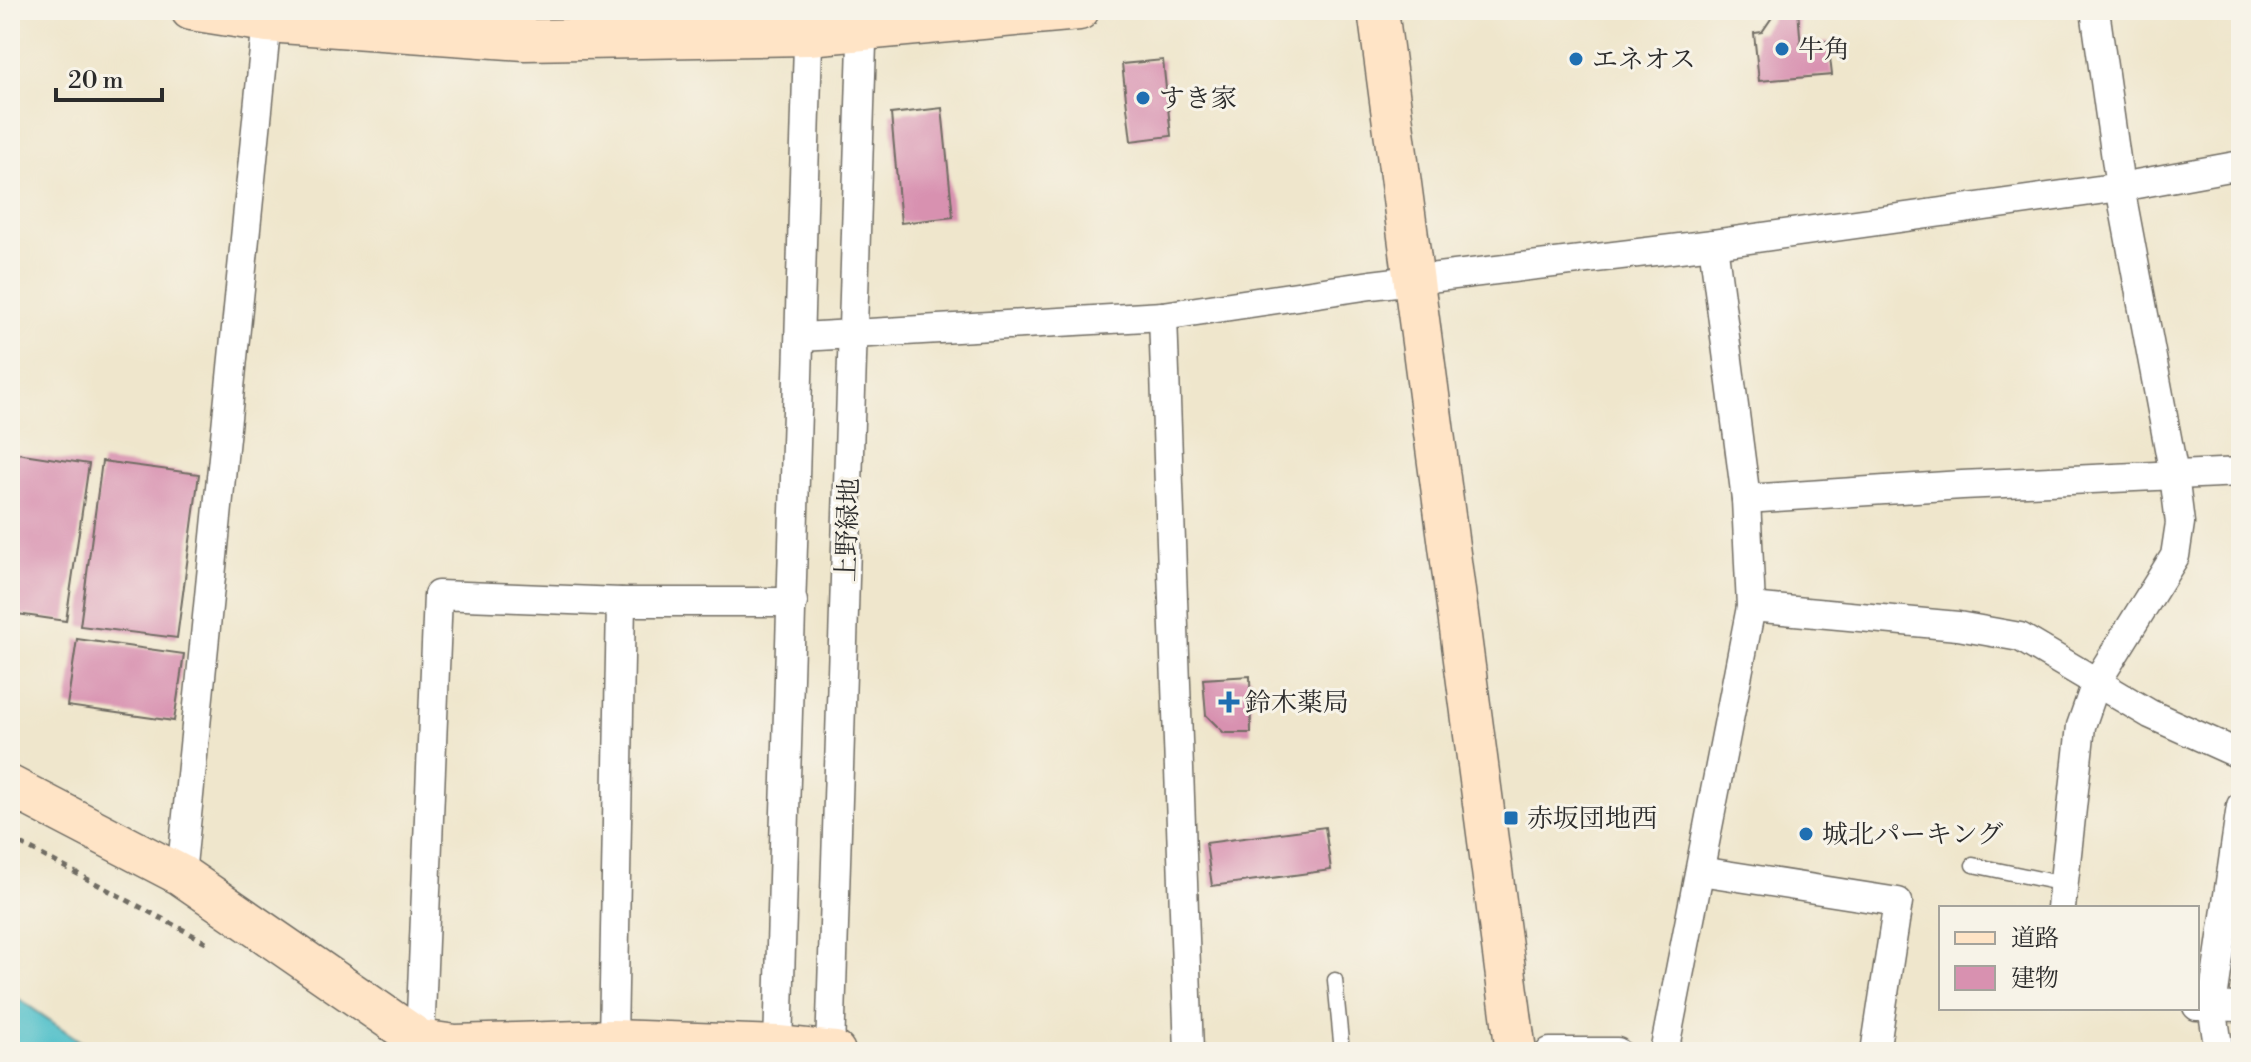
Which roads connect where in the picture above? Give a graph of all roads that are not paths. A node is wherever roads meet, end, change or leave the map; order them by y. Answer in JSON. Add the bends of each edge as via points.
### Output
{"nodes":[{"id":1,"x":191,"y":10,"type":"edge"},
{"id":2,"x":1079,"y":10,"type":"edge"},
{"id":3,"x":1378,"y":10,"type":"edge"},
{"id":4,"x":2095,"y":10,"type":"edge"},
{"id":5,"x":268,"y":16,"type":"edge"},
{"id":6,"x":863,"y":21,"type":"edge"},
{"id":7,"x":809,"y":23,"type":"edge"},
{"id":8,"x":2241,"y":165,"type":"edge"},
{"id":9,"x":2120,"y":187,"type":"junction"},
{"id":10,"x":1713,"y":244,"type":"junction"},
{"id":11,"x":1412,"y":280,"type":"junction"},
{"id":12,"x":1163,"y":316,"type":"junction"},
{"id":13,"x":853,"y":334,"type":"junction"},
{"id":14,"x":801,"y":337,"type":"junction"},
{"id":15,"x":2241,"y":472,"type":"edge"},
{"id":16,"x":2174,"y":475,"type":"junction"},
{"id":17,"x":1746,"y":499,"type":"junction"},
{"id":18,"x":621,"y":602,"type":"junction"},
{"id":19,"x":793,"y":602,"type":"junction"},
{"id":20,"x":1751,"y":607,"type":"junction"},
{"id":21,"x":2096,"y":683,"type":"junction"},
{"id":22,"x":2241,"y":755,"type":"edge"},
{"id":23,"x":10,"y":786,"type":"edge"},
{"id":24,"x":2241,"y":806,"type":"edge"},
{"id":25,"x":1973,"y":865,"type":"dead end"},
{"id":26,"x":1700,"y":871,"type":"junction"},
{"id":27,"x":181,"y":875,"type":"junction"},
{"id":28,"x":2062,"y":896,"type":"edge"},
{"id":29,"x":1335,"y":980,"type":"dead end"},
{"id":30,"x":2205,"y":1006,"type":"edge"},
{"id":31,"x":2241,"y":1007,"type":"edge"},
{"id":32,"x":420,"y":1040,"type":"junction"},
{"id":33,"x":613,"y":1040,"type":"junction"},
{"id":34,"x":778,"y":1046,"type":"junction"},
{"id":35,"x":832,"y":1051,"type":"edge"},
{"id":36,"x":1189,"y":1052,"type":"edge"},
{"id":37,"x":1342,"y":1052,"type":"edge"},
{"id":38,"x":1516,"y":1052,"type":"edge"},
{"id":39,"x":1550,"y":1052,"type":"edge"},
{"id":40,"x":1617,"y":1052,"type":"edge"},
{"id":41,"x":1664,"y":1052,"type":"edge"},
{"id":42,"x":1875,"y":1052,"type":"edge"},
{"id":43,"x":2219,"y":1052,"type":"edge"}],
"edges":[{"from":1,"to":5,"type":"street"},
{"from":2,"to":6,"type":"street"},
{"from":3,"to":11,"type":"street"},
{"from":4,"to":9,"type":"street"},
{"from":5,"to":7,"type":"street","via":[[525,40]]},
{"from":5,"to":27,"type":"street"},
{"from":6,"to":7,"type":"street"},
{"from":6,"to":13,"type":"street","name":"上野緑地"},
{"from":7,"to":14,"type":"street"},
{"from":8,"to":9,"type":"street"},
{"from":9,"to":10,"type":"street"},
{"from":9,"to":16,"type":"street"},
{"from":10,"to":11,"type":"street"},
{"from":10,"to":17,"type":"street"},
{"from":11,"to":12,"type":"street"},
{"from":11,"to":38,"type":"street"},
{"from":12,"to":13,"type":"street"},
{"from":12,"to":36,"type":"street"},
{"from":13,"to":14,"type":"street"},
{"from":13,"to":35,"type":"street","name":"上野緑地"},
{"from":14,"to":19,"type":"street"},
{"from":15,"to":16,"type":"street"},
{"from":16,"to":17,"type":"street"},
{"from":16,"to":21,"type":"street","via":[[2180,523],[2175,556]]},
{"from":17,"to":20,"type":"street"},
{"from":18,"to":19,"type":"street"},
{"from":18,"to":32,"type":"street","via":[[438,595]]},
{"from":18,"to":33,"type":"street"},
{"from":19,"to":34,"type":"street"},
{"from":20,"to":21,"type":"street","via":[[1958,626],[2020,637]]},
{"from":20,"to":26,"type":"street"},
{"from":21,"to":22,"type":"street"},
{"from":21,"to":28,"type":"street","via":[[2081,726]]},
{"from":23,"to":27,"type":"street"},
{"from":24,"to":30,"type":"street"},
{"from":25,"to":28,"type":"lane"},
{"from":26,"to":41,"type":"street"},
{"from":26,"to":42,"type":"street","via":[[1898,902]]},
{"from":27,"to":32,"type":"street"},
{"from":29,"to":37,"type":"lane"},
{"from":30,"to":31,"type":"street"},
{"from":30,"to":43,"type":"street"},
{"from":32,"to":33,"type":"street","via":[[455,1045]]},
{"from":33,"to":34,"type":"street"},
{"from":34,"to":35,"type":"street"},
{"from":39,"to":40,"type":"street"}]}
